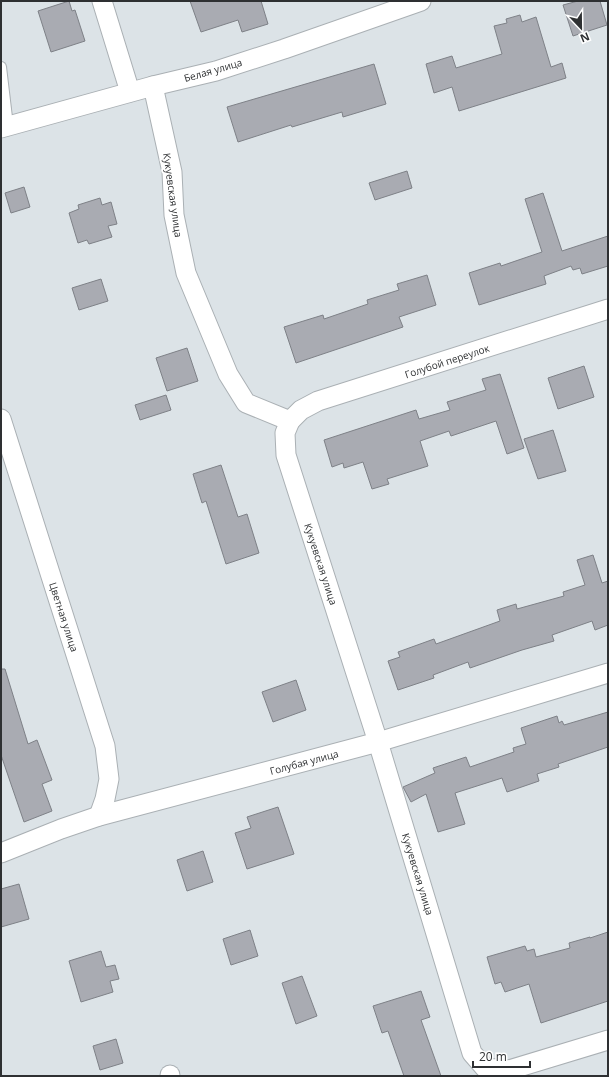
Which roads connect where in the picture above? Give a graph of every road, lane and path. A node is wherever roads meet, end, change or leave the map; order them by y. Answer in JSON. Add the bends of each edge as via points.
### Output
{"nodes":[{"id":1,"x":102,"y":1,"type":"edge"},
{"id":2,"x":421,"y":1,"type":"edge"},
{"id":3,"x":1,"y":67,"type":"edge"},
{"id":4,"x":153,"y":86,"type":"junction"},
{"id":5,"x":130,"y":92,"type":"junction"},
{"id":6,"x":5,"y":127,"type":"edge"},
{"id":7,"x":608,"y":309,"type":"edge"},
{"id":8,"x":1,"y":419,"type":"edge"},
{"id":9,"x":290,"y":421,"type":"junction"},
{"id":10,"x":608,"y":673,"type":"edge"},
{"id":11,"x":378,"y":742,"type":"junction"},
{"id":12,"x":99,"y":816,"type":"junction"},
{"id":13,"x":1,"y":853,"type":"edge"},
{"id":14,"x":608,"y":1040,"type":"edge"}],
"edges":[{"from":1,"to":5,"type":"street"},
{"from":2,"to":4,"type":"street","name":"Белая улица","via":[[216,71]]},
{"from":3,"to":6,"type":"lane"},
{"from":4,"to":5,"type":"street","name":"Белая улица"},
{"from":4,"to":9,"type":"street","name":"Кукуевская улица","via":[[172,172],[174,215],[186,273],[228,374],[246,403]]},
{"from":5,"to":6,"type":"street","name":"Белая улица"},
{"from":7,"to":9,"type":"street","name":"Голубой переулок","via":[[318,402],[301,410]]},
{"from":8,"to":12,"type":"street","name":"Цветная улица","via":[[105,746],[109,779]]},
{"from":9,"to":11,"type":"street","name":"Кукуевская улица","via":[[285,433],[286,455]]},
{"from":10,"to":11,"type":"street","name":"Голубая улица"},
{"from":11,"to":12,"type":"street","name":"Голубая улица"},
{"from":11,"to":14,"type":"street","name":"Кукуевская улица","via":[[472,1054],[485,1068],[509,1070]]},
{"from":12,"to":13,"type":"street","name":"Голубая улица"}]}
